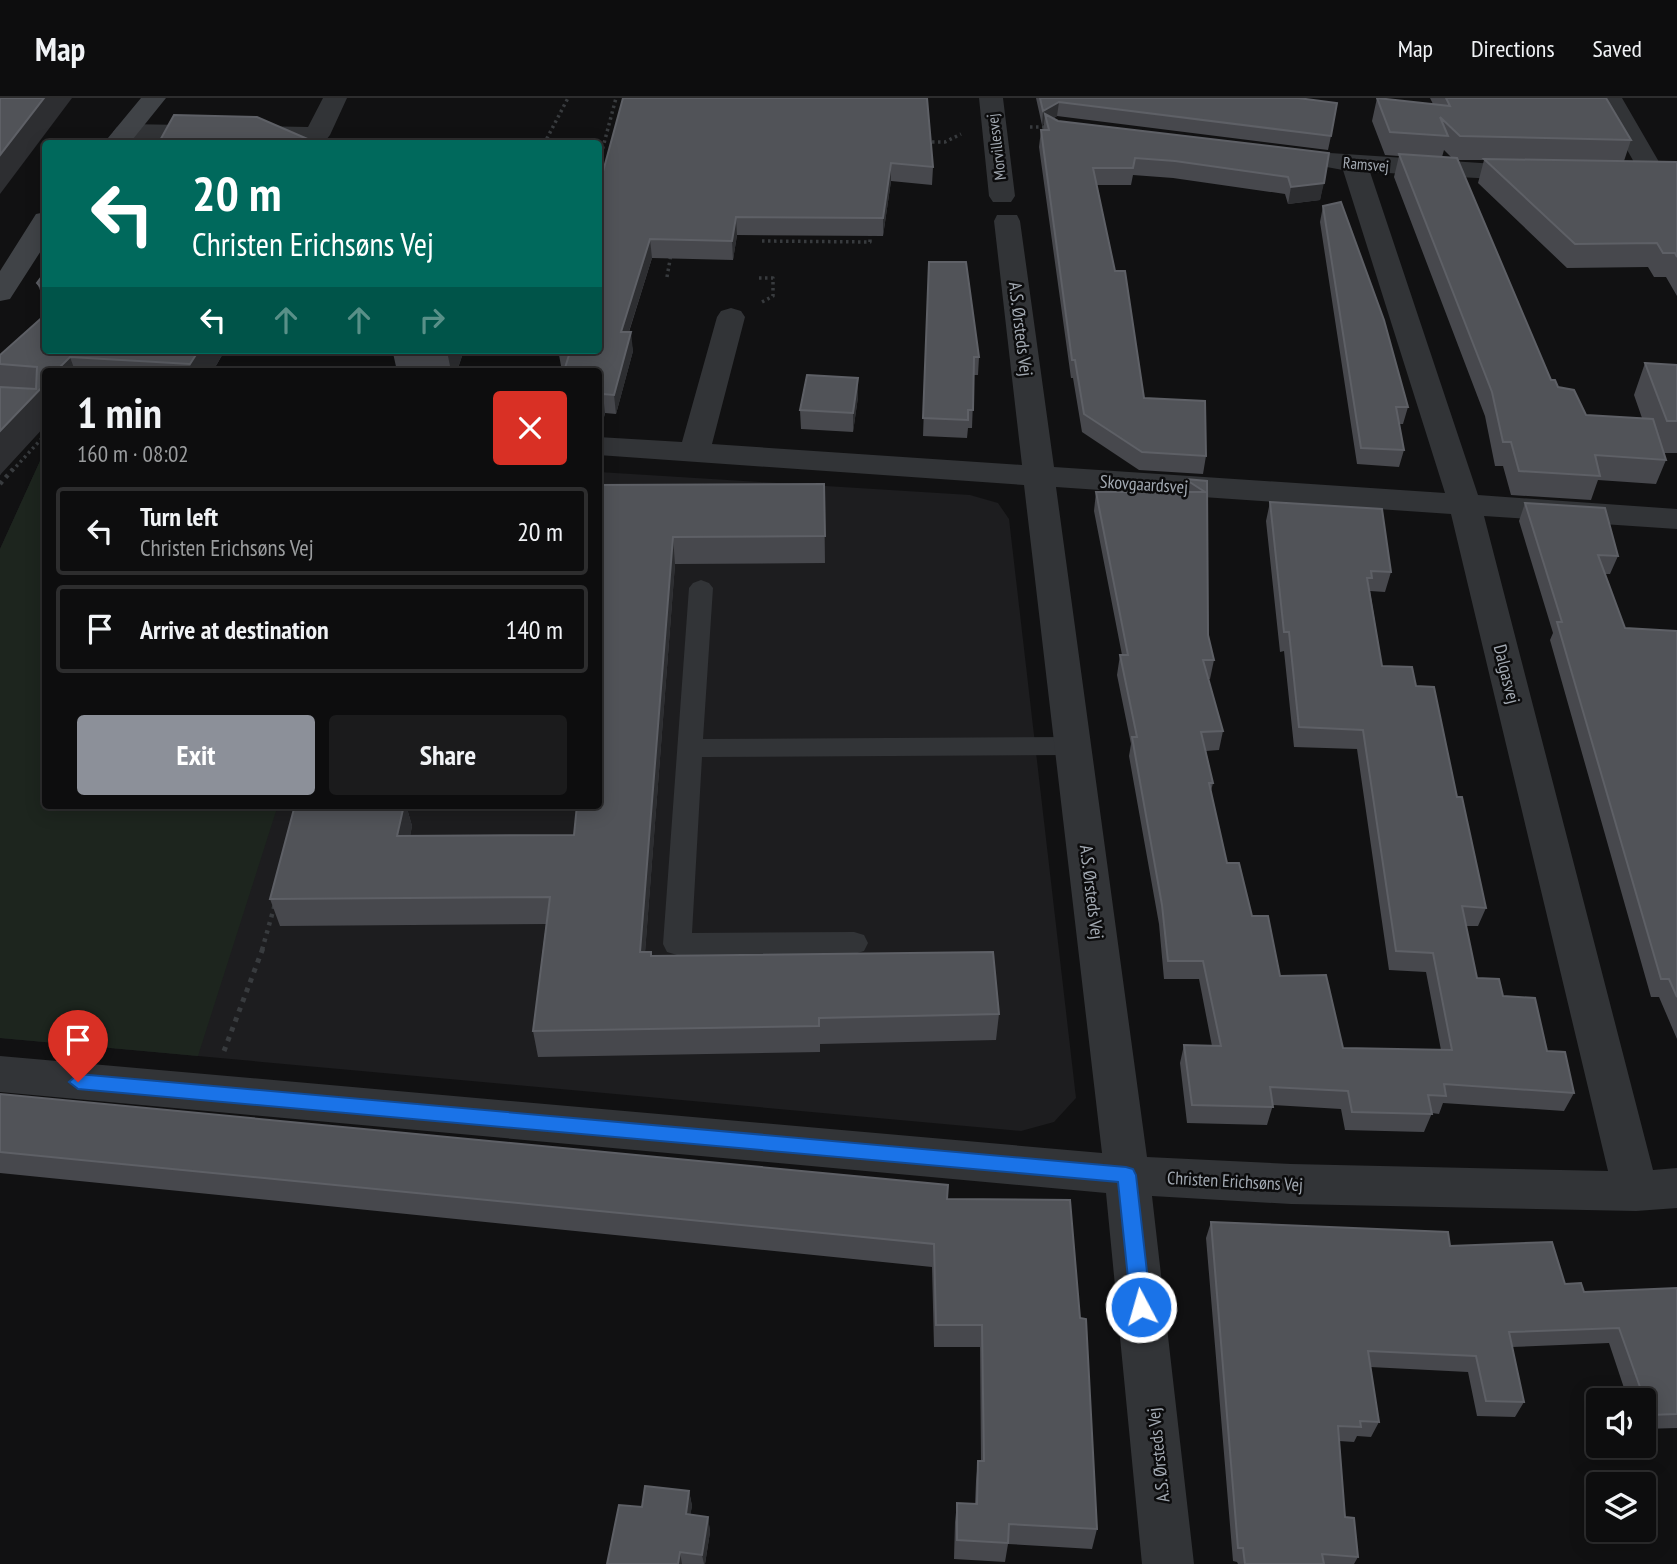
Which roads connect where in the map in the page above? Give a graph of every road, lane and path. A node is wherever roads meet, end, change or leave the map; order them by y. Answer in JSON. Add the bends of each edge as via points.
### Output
{"nodes":[{"id":1,"x":154,"y":98,"type":"edge"},
{"id":2,"x":335,"y":98,"type":"edge"},
{"id":3,"x":568,"y":98,"type":"edge"},
{"id":4,"x":616,"y":98,"type":"edge"},
{"id":5,"x":990,"y":98,"type":"edge"},
{"id":6,"x":1610,"y":98,"type":"edge"},
{"id":7,"x":995,"y":134,"type":"junction"},
{"id":8,"x":120,"y":138,"type":"edge"},
{"id":9,"x":547,"y":140,"type":"edge"},
{"id":10,"x":920,"y":142,"type":"edge"},
{"id":11,"x":602,"y":145,"type":"edge"},
{"id":12,"x":1300,"y":157,"type":"edge"},
{"id":13,"x":1354,"y":164,"type":"junction"},
{"id":14,"x":1559,"y":173,"type":"edge"},
{"id":15,"x":1626,"y":174,"type":"edge"},
{"id":16,"x":1665,"y":174,"type":"edge"},
{"id":17,"x":1005,"y":208,"type":"joint"},
{"id":18,"x":42,"y":225,"type":"edge"},
{"id":19,"x":870,"y":229,"type":"edge"},
{"id":20,"x":762,"y":241,"type":"edge"},
{"id":21,"x":672,"y":250,"type":"edge"},
{"id":22,"x":667,"y":277,"type":"dead end"},
{"id":23,"x":0,"y":293,"type":"edge"},
{"id":24,"x":731,"y":317,"type":"dead end"},
{"id":25,"x":42,"y":438,"type":"edge"},
{"id":26,"x":602,"y":446,"type":"edge"},
{"id":27,"x":695,"y":451,"type":"junction"},
{"id":28,"x":1041,"y":478,"type":"junction"},
{"id":29,"x":0,"y":484,"type":"edge"},
{"id":30,"x":1465,"y":505,"type":"junction"},
{"id":31,"x":1677,"y":519,"type":"edge"},
{"id":32,"x":701,"y":588,"type":"dead end"},
{"id":33,"x":1074,"y":746,"type":"junction"},
{"id":34,"x":691,"y":748,"type":"junction"},
{"id":35,"x":277,"y":898,"type":"edge"},
{"id":36,"x":854,"y":943,"type":"dead end"},
{"id":37,"x":0,"y":1074,"type":"edge"},
{"id":38,"x":208,"y":1094,"type":"junction"},
{"id":39,"x":1126,"y":1175,"type":"junction"},
{"id":40,"x":1657,"y":1189,"type":"edge"},
{"id":41,"x":1168,"y":1564,"type":"edge"}],
"edges":[{"from":1,"to":8,"type":"street"},
{"from":2,"to":8,"type":"street","via":[[317,135]]},
{"from":3,"to":9,"type":"path"},
{"from":4,"to":11,"type":"path"},
{"from":5,"to":7,"type":"street","name":"Morvillesvej"},
{"from":6,"to":16,"type":"street"},
{"from":7,"to":10,"type":"path"},
{"from":7,"to":17,"type":"street","name":"Morvillesvej"},
{"from":12,"to":13,"type":"street","name":"Ramsvej"},
{"from":13,"to":14,"type":"street","name":"Ramsvej"},
{"from":13,"to":30,"type":"street","name":"Dalgasvej"},
{"from":15,"to":16,"type":"street"},
{"from":17,"to":28,"type":"street","name":"A.S. Ørsteds Vej"},
{"from":18,"to":23,"type":"street"},
{"from":19,"to":20,"type":"path","via":[[870,242]]},
{"from":21,"to":22,"type":"path"},
{"from":24,"to":27,"type":"street"},
{"from":25,"to":29,"type":"path"},
{"from":26,"to":27,"type":"street","name":"Skovgaardsvej"},
{"from":27,"to":28,"type":"street","name":"Skovgaardsvej"},
{"from":28,"to":30,"type":"street","name":"Skovgaardsvej"},
{"from":28,"to":33,"type":"street","name":"A.S. Ørsteds Vej"},
{"from":30,"to":31,"type":"street","name":"Skovgaardsvej"},
{"from":30,"to":40,"type":"street","name":"Dalgasvej"},
{"from":32,"to":34,"type":"lane"},
{"from":33,"to":34,"type":"lane"},
{"from":33,"to":39,"type":"street","name":"A.S. Ørsteds Vej"},
{"from":34,"to":36,"type":"lane","via":[[677,944]]},
{"from":35,"to":38,"type":"path"},
{"from":37,"to":38,"type":"street","name":"Christen Erichsøns Vej"},
{"from":38,"to":39,"type":"street","name":"Christen Erichsøns Vej"},
{"from":39,"to":40,"type":"street","name":"Christen Erichsøns Vej","via":[[1291,1184]]},
{"from":39,"to":41,"type":"street","name":"A.S. Ørsteds Vej"}]}
